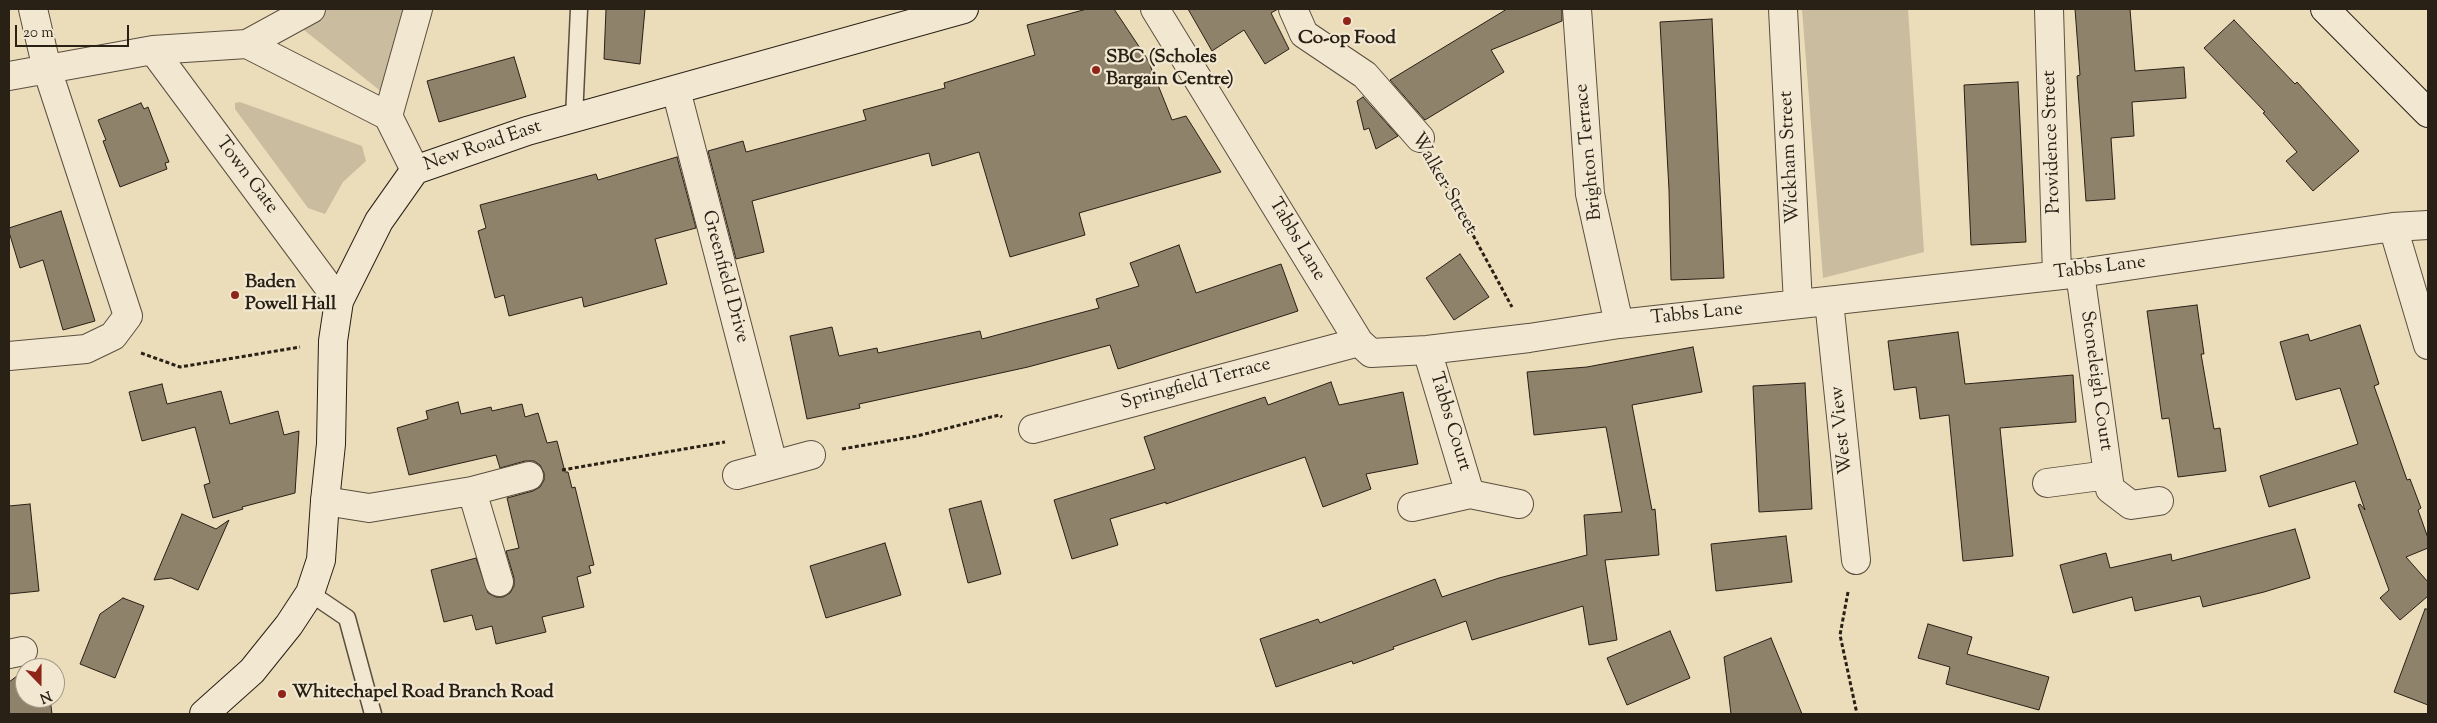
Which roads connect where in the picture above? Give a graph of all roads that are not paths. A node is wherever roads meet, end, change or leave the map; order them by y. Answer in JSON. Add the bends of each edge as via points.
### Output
{"nodes":[{"id":1,"x":34,"y":9,"type":"edge"},
{"id":2,"x":311,"y":9,"type":"edge"},
{"id":3,"x":418,"y":9,"type":"edge"},
{"id":4,"x":579,"y":9,"type":"edge"},
{"id":5,"x":964,"y":9,"type":"edge"},
{"id":6,"x":1154,"y":9,"type":"edge"},
{"id":7,"x":1293,"y":9,"type":"edge"},
{"id":8,"x":1577,"y":9,"type":"edge"},
{"id":9,"x":1783,"y":9,"type":"edge"},
{"id":10,"x":2048,"y":9,"type":"edge"},
{"id":11,"x":2325,"y":9,"type":"edge"},
{"id":12,"x":247,"y":44,"type":"junction"},
{"id":13,"x":153,"y":50,"type":"junction"},
{"id":14,"x":47,"y":69,"type":"junction"},
{"id":15,"x":9,"y":76,"type":"edge"},
{"id":16,"x":676,"y":90,"type":"junction"},
{"id":17,"x":2428,"y":113,"type":"edge"},
{"id":18,"x":388,"y":116,"type":"junction"},
{"id":19,"x":574,"y":118,"type":"junction"},
{"id":20,"x":1420,"y":138,"type":"road end"},
{"id":21,"x":415,"y":170,"type":"junction"},
{"id":22,"x":2428,"y":225,"type":"edge"},
{"id":23,"x":2393,"y":228,"type":"junction"},
{"id":24,"x":2068,"y":274,"type":"junction"},
{"id":25,"x":339,"y":301,"type":"junction"},
{"id":26,"x":1829,"y":301,"type":"junction"},
{"id":27,"x":1798,"y":304,"type":"junction"},
{"id":28,"x":1619,"y":324,"type":"junction"},
{"id":29,"x":1359,"y":342,"type":"junction"},
{"id":30,"x":2428,"y":345,"type":"edge"},
{"id":31,"x":1427,"y":350,"type":"junction"},
{"id":32,"x":9,"y":356,"type":"edge"},
{"id":33,"x":1033,"y":429,"type":"road end"},
{"id":34,"x":811,"y":455,"type":"road end"},
{"id":35,"x":773,"y":464,"type":"junction"},
{"id":36,"x":737,"y":475,"type":"dead end"},
{"id":37,"x":529,"y":476,"type":"road end"},
{"id":38,"x":2109,"y":482,"type":"junction"},
{"id":39,"x":2047,"y":483,"type":"dead end"},
{"id":40,"x":472,"y":491,"type":"junction"},
{"id":41,"x":1470,"y":494,"type":"junction"},
{"id":42,"x":324,"y":501,"type":"junction"},
{"id":43,"x":2159,"y":501,"type":"dead end"},
{"id":44,"x":1519,"y":504,"type":"dead end"},
{"id":45,"x":1412,"y":507,"type":"dead end"},
{"id":46,"x":1856,"y":560,"type":"road end"},
{"id":47,"x":499,"y":582,"type":"dead end"},
{"id":48,"x":310,"y":593,"type":"junction"},
{"id":49,"x":204,"y":714,"type":"edge"},
{"id":50,"x":373,"y":714,"type":"edge"}],
"edges":[{"from":1,"to":14,"type":"street"},
{"from":2,"to":12,"type":"street"},
{"from":3,"to":18,"type":"street"},
{"from":4,"to":19,"type":"lane"},
{"from":5,"to":16,"type":"street","name":"New Road East"},
{"from":6,"to":29,"type":"street","name":"Tabbs Lane"},
{"from":7,"to":20,"type":"street","name":"Walker Street","via":[[1304,34],[1365,75]]},
{"from":8,"to":28,"type":"street","name":"Brighton Terrace","via":[[1590,194]]},
{"from":9,"to":27,"type":"street","name":"Wickham Street"},
{"from":10,"to":24,"type":"street","name":"Providence Street"},
{"from":11,"to":17,"type":"street"},
{"from":12,"to":13,"type":"street"},
{"from":12,"to":18,"type":"street"},
{"from":13,"to":14,"type":"street"},
{"from":13,"to":25,"type":"street","name":"Town Gate"},
{"from":14,"to":15,"type":"street"},
{"from":14,"to":32,"type":"street","via":[[120,326],[86,349]]},
{"from":16,"to":19,"type":"street","name":"New Road East"},
{"from":16,"to":35,"type":"street","name":"Greenfield Drive"},
{"from":18,"to":21,"type":"street"},
{"from":19,"to":21,"type":"street","name":"New Road East"},
{"from":21,"to":25,"type":"street","name":"New Road East","via":[[379,221]]},
{"from":22,"to":23,"type":"street","name":"Tabbs Lane"},
{"from":23,"to":24,"type":"street","name":"Tabbs Lane"},
{"from":23,"to":30,"type":"street"},
{"from":24,"to":26,"type":"street","name":"Tabbs Lane"},
{"from":24,"to":38,"type":"street","name":"Stoneleigh Court"},
{"from":25,"to":42,"type":"street","name":"New Road East","via":[[333,341],[331,444]]},
{"from":26,"to":27,"type":"street","name":"Tabbs Lane"},
{"from":26,"to":46,"type":"street","name":"West View"},
{"from":27,"to":28,"type":"street","name":"Tabbs Lane"},
{"from":28,"to":31,"type":"street","name":"Tabbs Lane"},
{"from":29,"to":31,"type":"street","name":"Tabbs Lane","via":[[1371,353]]},
{"from":29,"to":33,"type":"street","name":"Springfield Terrace"},
{"from":31,"to":41,"type":"street","name":"Tabbs Court"},
{"from":34,"to":35,"type":"street"},
{"from":35,"to":36,"type":"street"},
{"from":37,"to":40,"type":"street"},
{"from":38,"to":39,"type":"street"},
{"from":38,"to":43,"type":"street","via":[[2131,504]]},
{"from":40,"to":42,"type":"street","via":[[369,508]]},
{"from":40,"to":47,"type":"street"},
{"from":41,"to":44,"type":"street"},
{"from":41,"to":45,"type":"street"},
{"from":42,"to":48,"type":"street","name":"New Road East","via":[[321,560]]},
{"from":48,"to":49,"type":"street","name":"New Road East","via":[[252,671]]},
{"from":48,"to":50,"type":"lane","via":[[347,618]]}]}
